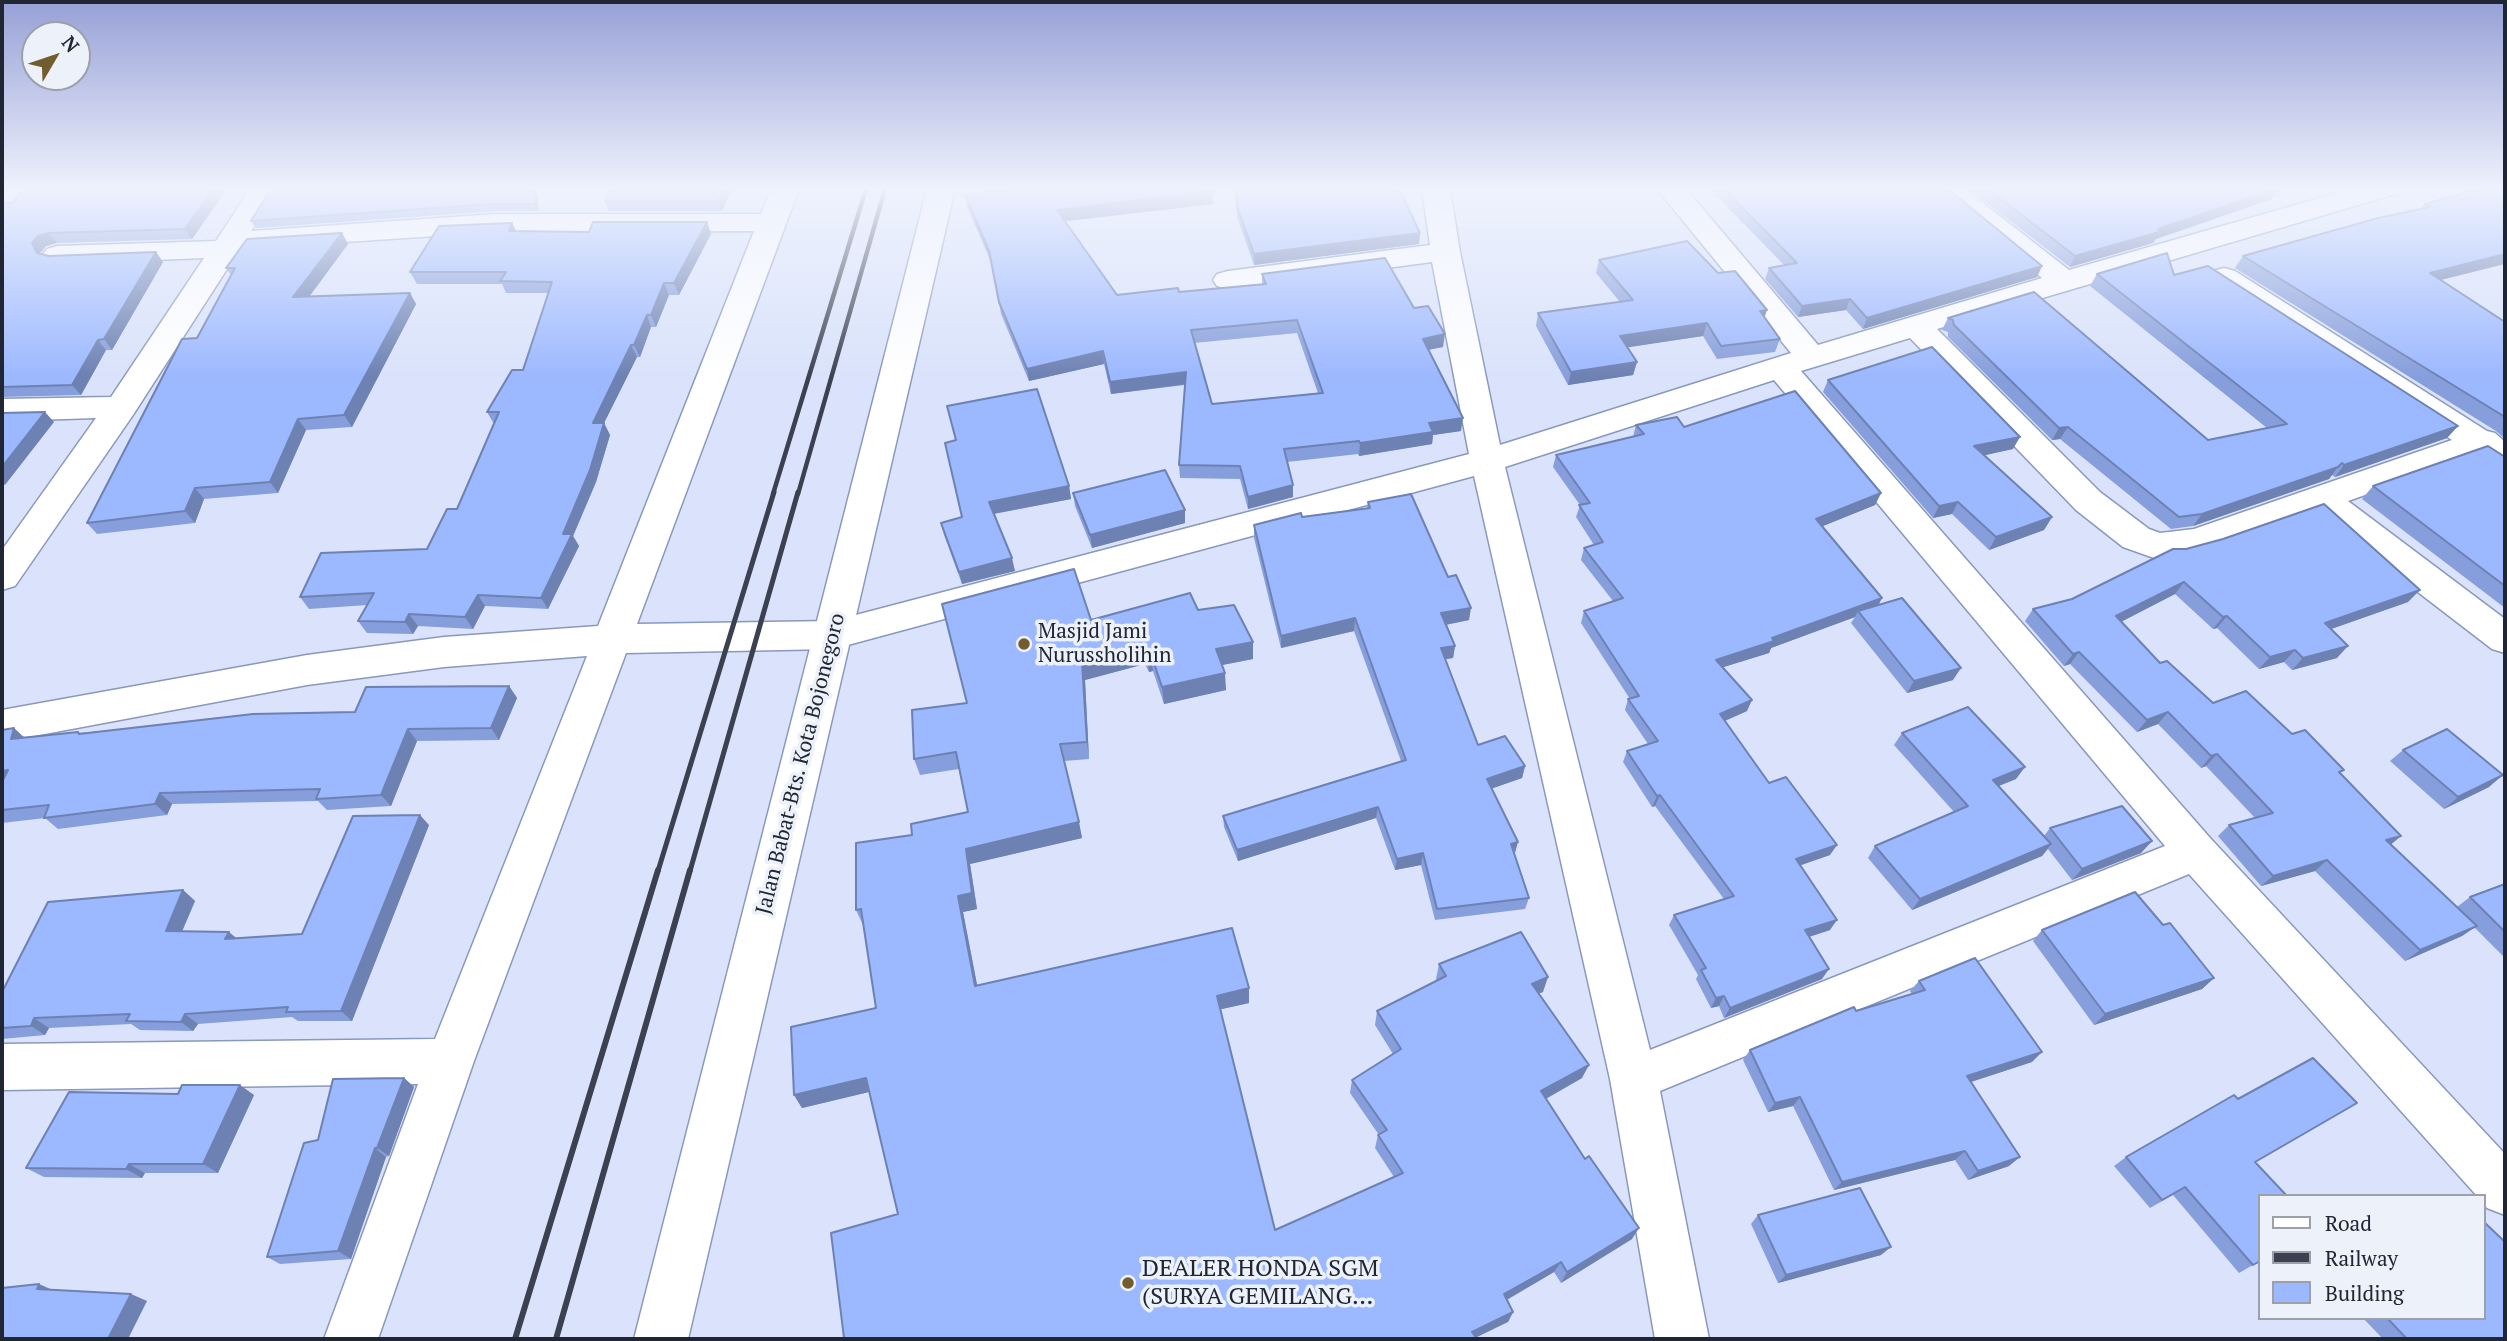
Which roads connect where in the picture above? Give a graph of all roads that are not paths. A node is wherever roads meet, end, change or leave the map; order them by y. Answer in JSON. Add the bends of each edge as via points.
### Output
{"nodes":[{"id":1,"x":115,"y":252,"type":"edge"},
{"id":2,"x":223,"y":252,"type":"edge"},
{"id":3,"x":761,"y":252,"type":"edge"},
{"id":4,"x":926,"y":252,"type":"edge"},
{"id":5,"x":1445,"y":252,"type":"joint"},
{"id":6,"x":1716,"y":252,"type":"edge"},
{"id":7,"x":2027,"y":252,"type":"edge"},
{"id":8,"x":2162,"y":252,"type":"edge"},
{"id":9,"x":2184,"y":252,"type":"edge"},
{"id":10,"x":57,"y":255,"type":"edge"},
{"id":11,"x":1228,"y":280,"type":"dead end"},
{"id":12,"x":2064,"y":281,"type":"junction"},
{"id":13,"x":1916,"y":326,"type":"junction"},
{"id":14,"x":1796,"y":362,"type":"junction"},
{"id":15,"x":121,"y":407,"type":"junction"},
{"id":16,"x":2,"y":410,"type":"edge"},
{"id":17,"x":2494,"y":449,"type":"edge"},
{"id":18,"x":1487,"y":461,"type":"junction"},
{"id":19,"x":2320,"y":498,"type":"junction"},
{"id":20,"x":2,"y":577,"type":"edge"},
{"id":21,"x":833,"y":635,"type":"junction"},
{"id":22,"x":614,"y":639,"type":"junction"},
{"id":23,"x":2505,"y":639,"type":"edge"},
{"id":24,"x":2,"y":726,"type":"edge"},
{"id":25,"x":2196,"y":852,"type":"junction"},
{"id":26,"x":450,"y":1061,"type":"junction"},
{"id":27,"x":2,"y":1067,"type":"edge"},
{"id":28,"x":1634,"y":1079,"type":"junction"},
{"id":29,"x":2505,"y":1190,"type":"edge"},
{"id":30,"x":351,"y":1339,"type":"edge"},
{"id":31,"x":661,"y":1339,"type":"edge"},
{"id":32,"x":1682,"y":1339,"type":"edge"}],
"edges":[{"from":1,"to":10,"type":"main road"},
{"from":2,"to":15,"type":"main road"},
{"from":3,"to":22,"type":"main road"},
{"from":4,"to":21,"type":"main road","name":"Jalan Babat-Bts. Kota Bojonegoro"},
{"from":5,"to":11,"type":"main road"},
{"from":5,"to":18,"type":"main road"},
{"from":6,"to":14,"type":"main road"},
{"from":7,"to":12,"type":"main road"},
{"from":8,"to":12,"type":"main road"},
{"from":9,"to":17,"type":"main road"},
{"from":12,"to":13,"type":"main road"},
{"from":13,"to":14,"type":"main road"},
{"from":13,"to":19,"type":"main road","via":[[2088,501],[2147,543],[2176,546],[2200,540]]},
{"from":14,"to":18,"type":"main road"},
{"from":14,"to":25,"type":"main road"},
{"from":15,"to":16,"type":"main road"},
{"from":15,"to":20,"type":"main road"},
{"from":17,"to":19,"type":"main road"},
{"from":18,"to":21,"type":"main road"},
{"from":18,"to":28,"type":"main road"},
{"from":19,"to":23,"type":"main road"},
{"from":21,"to":22,"type":"main road"},
{"from":21,"to":31,"type":"main road","name":"Jalan Babat-Bts. Kota Bojonegoro"},
{"from":22,"to":24,"type":"main road","via":[[444,652],[307,670]]},
{"from":22,"to":26,"type":"main road"},
{"from":25,"to":28,"type":"main road"},
{"from":25,"to":29,"type":"main road"},
{"from":26,"to":27,"type":"main road"},
{"from":26,"to":30,"type":"main road"},
{"from":28,"to":32,"type":"main road"}]}
